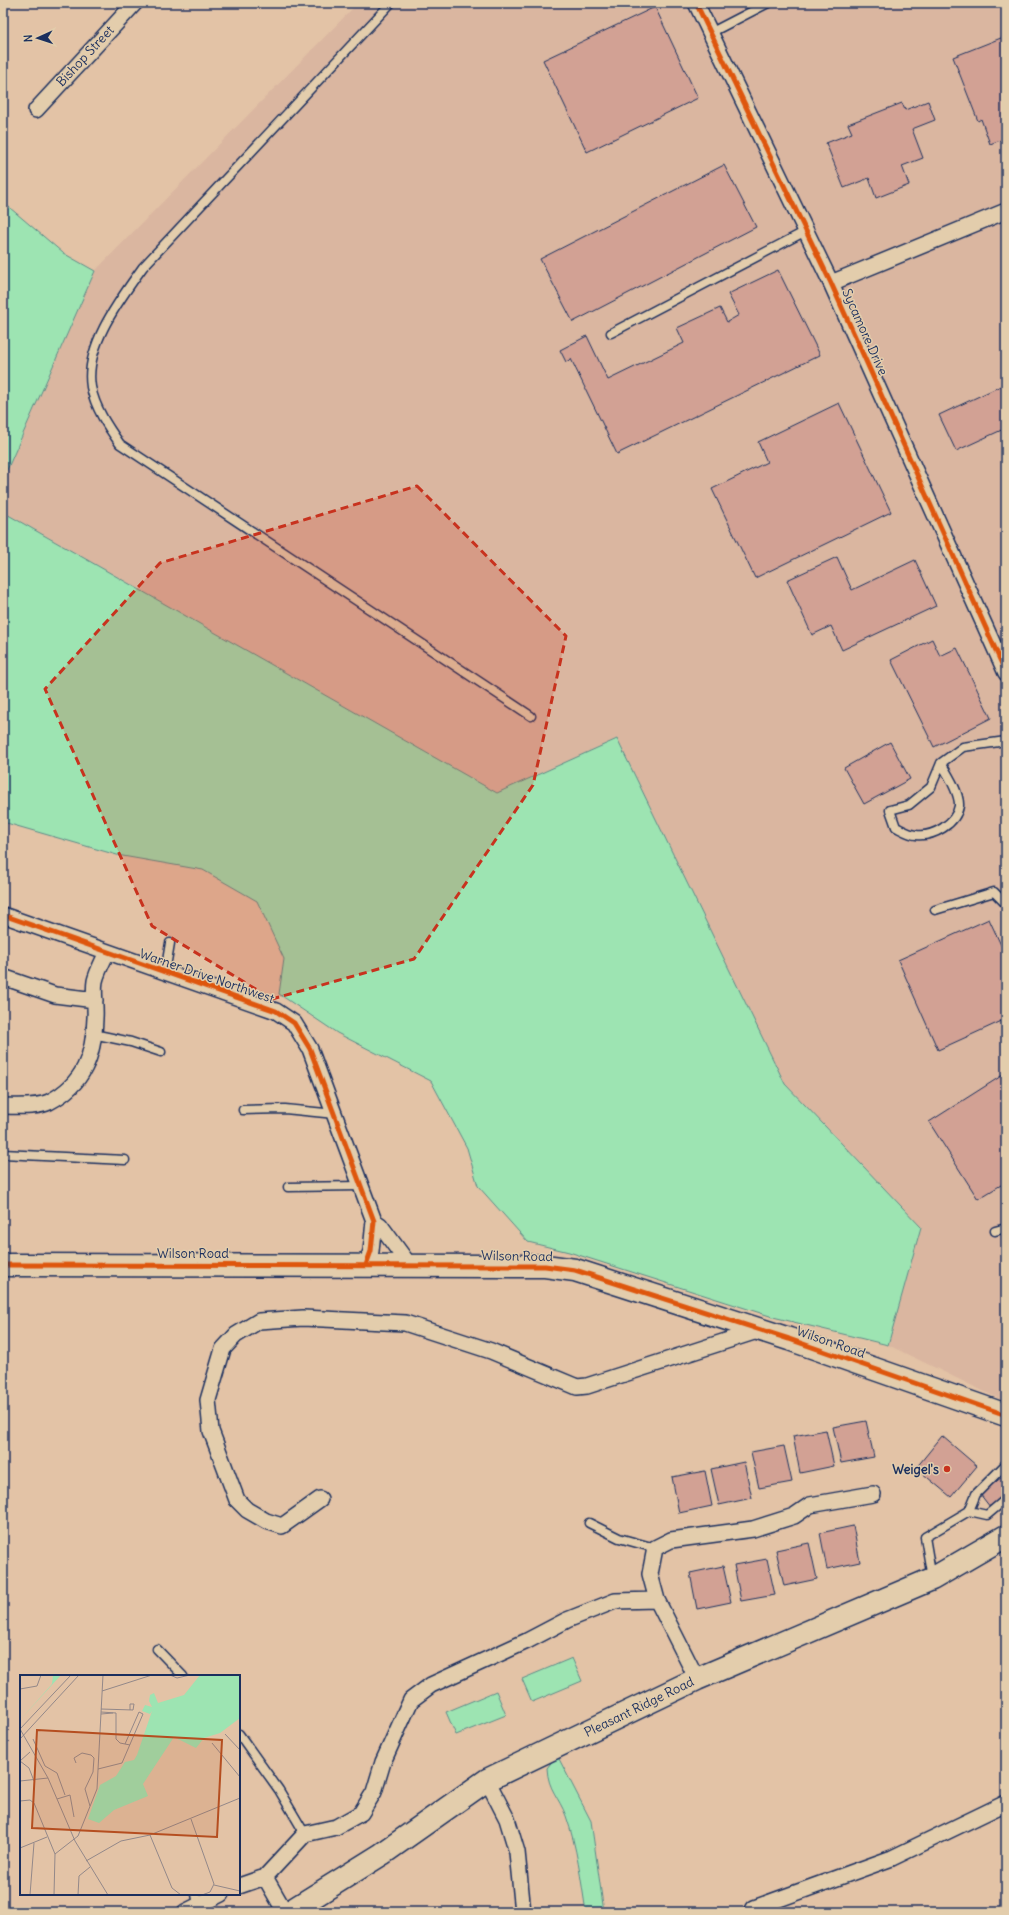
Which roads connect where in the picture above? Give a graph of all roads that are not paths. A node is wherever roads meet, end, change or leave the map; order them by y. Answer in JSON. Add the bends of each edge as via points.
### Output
{"nodes":[{"id":1,"x":135,"y":3,"type":"edge"},
{"id":2,"x":391,"y":3,"type":"edge"},
{"id":3,"x":696,"y":3,"type":"edge"},
{"id":4,"x":768,"y":3,"type":"edge"},
{"id":5,"x":710,"y":33,"type":"junction"},
{"id":6,"x":36,"y":110,"type":"dead end"},
{"id":7,"x":1006,"y":211,"type":"edge"},
{"id":8,"x":806,"y":231,"type":"junction"},
{"id":9,"x":831,"y":283,"type":"junction"},
{"id":10,"x":612,"y":333,"type":"dead end"},
{"id":11,"x":1006,"y":673,"type":"edge"},
{"id":12,"x":531,"y":716,"type":"dead end"},
{"id":13,"x":1006,"y":741,"type":"edge"},
{"id":14,"x":941,"y":763,"type":"junction"},
{"id":15,"x":1006,"y":904,"type":"edge"},
{"id":16,"x":935,"y":910,"type":"dead end"},
{"id":17,"x":3,"y":915,"type":"edge"},
{"id":18,"x":170,"y":943,"type":"dead end"},
{"id":19,"x":107,"y":952,"type":"junction"},
{"id":20,"x":165,"y":973,"type":"junction"},
{"id":21,"x":3,"y":977,"type":"edge"},
{"id":22,"x":95,"y":1000,"type":"junction"},
{"id":23,"x":93,"y":1034,"type":"junction"},
{"id":24,"x":161,"y":1052,"type":"dead end"},
{"id":25,"x":3,"y":1106,"type":"edge"},
{"id":26,"x":243,"y":1110,"type":"dead end"},
{"id":27,"x":334,"y":1114,"type":"junction"},
{"id":28,"x":3,"y":1154,"type":"edge"},
{"id":29,"x":125,"y":1160,"type":"dead end"},
{"id":30,"x":361,"y":1186,"type":"junction"},
{"id":31,"x":288,"y":1187,"type":"dead end"},
{"id":32,"x":374,"y":1221,"type":"junction"},
{"id":33,"x":1006,"y":1228,"type":"edge"},
{"id":34,"x":995,"y":1231,"type":"dead end"},
{"id":35,"x":3,"y":1265,"type":"edge"},
{"id":36,"x":366,"y":1265,"type":"junction"},
{"id":37,"x":410,"y":1266,"type":"junction"},
{"id":38,"x":760,"y":1330,"type":"junction"},
{"id":39,"x":1006,"y":1415,"type":"edge"},
{"id":40,"x":1006,"y":1464,"type":"edge"},
{"id":41,"x":873,"y":1494,"type":"dead end"},
{"id":42,"x":320,"y":1499,"type":"dead end"},
{"id":43,"x":1006,"y":1499,"type":"edge"},
{"id":44,"x":969,"y":1512,"type":"junction"},
{"id":45,"x":589,"y":1523,"type":"dead end"},
{"id":46,"x":1006,"y":1536,"type":"edge"},
{"id":47,"x":655,"y":1548,"type":"junction"},
{"id":48,"x":932,"y":1579,"type":"junction"},
{"id":49,"x":657,"y":1600,"type":"junction"},
{"id":50,"x":158,"y":1649,"type":"dead end"},
{"id":51,"x":182,"y":1675,"type":"edge"},
{"id":52,"x":697,"y":1679,"type":"junction"},
{"id":53,"x":240,"y":1735,"type":"edge"},
{"id":54,"x":487,"y":1780,"type":"junction"},
{"id":55,"x":1006,"y":1804,"type":"edge"},
{"id":56,"x":305,"y":1834,"type":"junction"},
{"id":57,"x":265,"y":1877,"type":"junction"},
{"id":58,"x":240,"y":1886,"type":"edge"},
{"id":59,"x":218,"y":1895,"type":"edge"},
{"id":60,"x":193,"y":1904,"type":"edge"},
{"id":61,"x":285,"y":1912,"type":"edge"},
{"id":62,"x":289,"y":1912,"type":"edge"},
{"id":63,"x":523,"y":1912,"type":"edge"},
{"id":64,"x":752,"y":1912,"type":"edge"}],
"edges":[{"from":1,"to":6,"type":"street","name":"Bishop Street"},
{"from":2,"to":12,"type":"lane","via":[[143,267],[114,308],[91,361],[91,388],[101,415],[120,444]]},
{"from":3,"to":5,"type":"street","name":"Sycamore Drive"},
{"from":4,"to":5,"type":"lane"},
{"from":5,"to":8,"type":"street","name":"Sycamore Drive"},
{"from":7,"to":9,"type":"street"},
{"from":8,"to":9,"type":"street","name":"Sycamore Drive"},
{"from":8,"to":10,"type":"lane"},
{"from":9,"to":11,"type":"street","name":"Sycamore Drive"},
{"from":13,"to":14,"type":"lane","via":[[963,747]]},
{"from":14,"to":14,"type":"lane","via":[[931,787],[909,805],[890,810],[896,827],[916,835],[934,833],[952,820],[959,805],[954,785]]},
{"from":15,"to":16,"type":"lane","via":[[994,892]]},
{"from":17,"to":19,"type":"street","name":"Warner Drive Northwest"},
{"from":18,"to":20,"type":"lane"},
{"from":19,"to":20,"type":"street","name":"Warner Drive Northwest"},
{"from":19,"to":22,"type":"street","via":[[95,981]]},
{"from":20,"to":27,"type":"street","name":"Warner Drive Northwest","via":[[276,1011],[294,1023],[310,1049]]},
{"from":21,"to":22,"type":"street","via":[[55,995]]},
{"from":22,"to":23,"type":"street"},
{"from":23,"to":24,"type":"lane"},
{"from":23,"to":25,"type":"street","via":[[91,1056],[85,1068],[67,1089],[48,1102],[26,1106]]},
{"from":26,"to":27,"type":"lane","via":[[285,1108]]},
{"from":27,"to":30,"type":"street","name":"Warner Drive Northwest"},
{"from":28,"to":29,"type":"lane"},
{"from":30,"to":31,"type":"lane"},
{"from":30,"to":32,"type":"street","name":"Warner Drive Northwest"},
{"from":32,"to":36,"type":"street","name":"Warner Drive Northwest","via":[[371,1251]]},
{"from":32,"to":37,"type":"street"},
{"from":33,"to":34,"type":"lane"},
{"from":35,"to":36,"type":"street","name":"Wilson Road"},
{"from":36,"to":37,"type":"street","name":"Wilson Road"},
{"from":37,"to":38,"type":"street","name":"Wilson Road","via":[[545,1266],[575,1270]]},
{"from":38,"to":39,"type":"street","name":"Wilson Road"},
{"from":38,"to":42,"type":"street","via":[[587,1386],[577,1387],[491,1351],[404,1323],[304,1318],[259,1321],[236,1335],[223,1349],[208,1400],[211,1431],[216,1446],[237,1500],[266,1522],[282,1526]]},
{"from":40,"to":44,"type":"lane","via":[[976,1494]]},
{"from":41,"to":47,"type":"street","via":[[810,1506],[794,1516],[753,1529],[671,1540]]},
{"from":43,"to":44,"type":"lane","via":[[987,1515]]},
{"from":44,"to":48,"type":"lane","via":[[925,1537]]},
{"from":45,"to":47,"type":"lane","via":[[619,1538]]},
{"from":46,"to":48,"type":"street","name":"Pleasant Ridge Road"},
{"from":47,"to":49,"type":"street","via":[[650,1574]]},
{"from":48,"to":52,"type":"street","name":"Pleasant Ridge Road"},
{"from":49,"to":52,"type":"street"},
{"from":49,"to":56,"type":"street","via":[[615,1601],[567,1620],[431,1685],[411,1700],[383,1762],[374,1792],[361,1813],[336,1828]]},
{"from":50,"to":51,"type":"lane"},
{"from":52,"to":54,"type":"street","name":"Pleasant Ridge Road"},
{"from":53,"to":56,"type":"lane","via":[[279,1790]]},
{"from":54,"to":62,"type":"street","name":"Pleasant Ridge Road","via":[[382,1854]]},
{"from":54,"to":63,"type":"street","via":[[507,1818],[517,1852]]},
{"from":55,"to":64,"type":"street","via":[[892,1858],[754,1908]]},
{"from":56,"to":57,"type":"street"},
{"from":57,"to":58,"type":"street"},
{"from":57,"to":61,"type":"street"},
{"from":59,"to":60,"type":"street"}]}
